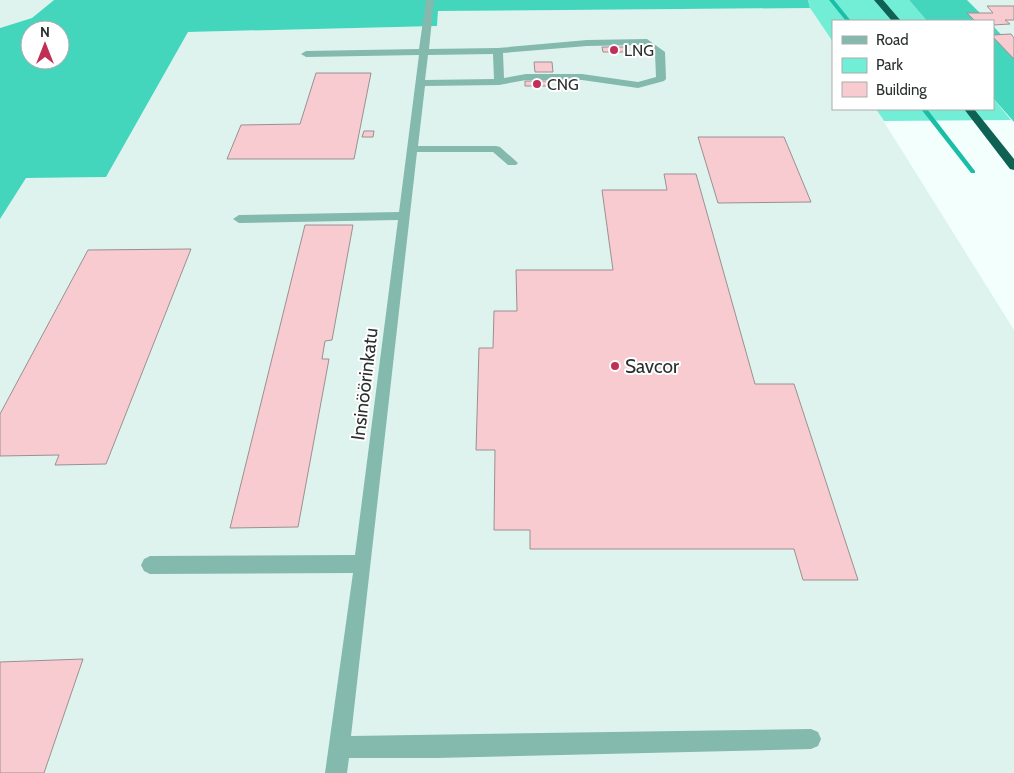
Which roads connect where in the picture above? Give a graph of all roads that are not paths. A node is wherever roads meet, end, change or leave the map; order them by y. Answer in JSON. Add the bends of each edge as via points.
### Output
{"nodes":[{"id":1,"x":430,"y":0,"type":"edge"},
{"id":2,"x":878,"y":0,"type":"edge"},
{"id":3,"x":896,"y":20,"type":"edge"},
{"id":4,"x":498,"y":51,"type":"junction"},
{"id":5,"x":423,"y":52,"type":"junction"},
{"id":6,"x":306,"y":54,"type":"dead end"},
{"id":7,"x":499,"y":82,"type":"junction"},
{"id":8,"x":419,"y":84,"type":"junction"},
{"id":9,"x":970,"y":110,"type":"edge"},
{"id":10,"x":411,"y":149,"type":"junction"},
{"id":11,"x":512,"y":163,"type":"dead end"},
{"id":12,"x":1014,"y":166,"type":"edge"},
{"id":13,"x":404,"y":216,"type":"junction"},
{"id":14,"x":239,"y":219,"type":"dead end"},
{"id":15,"x":363,"y":564,"type":"junction"},
{"id":16,"x":150,"y":565,"type":"dead end"},
{"id":17,"x":811,"y":739,"type":"dead end"},
{"id":18,"x":340,"y":747,"type":"junction"},
{"id":19,"x":336,"y":773,"type":"edge"}],
"edges":[{"from":1,"to":5,"type":"street","name":"Insinöörinkatu"},
{"from":2,"to":3,"type":"highway"},
{"from":4,"to":5,"type":"street"},
{"from":4,"to":7,"type":"street"},
{"from":4,"to":7,"type":"street","via":[[587,43],[647,42],[660,52],[661,80],[638,84],[582,77],[526,77]]},
{"from":5,"to":6,"type":"street"},
{"from":5,"to":8,"type":"street","name":"Insinöörinkatu"},
{"from":7,"to":8,"type":"street"},
{"from":8,"to":10,"type":"street","name":"Insinöörinkatu"},
{"from":9,"to":12,"type":"highway"},
{"from":10,"to":11,"type":"street","via":[[496,149]]},
{"from":10,"to":13,"type":"street","name":"Insinöörinkatu"},
{"from":13,"to":14,"type":"street"},
{"from":13,"to":15,"type":"street","name":"Insinöörinkatu"},
{"from":15,"to":16,"type":"street"},
{"from":15,"to":18,"type":"street","name":"Insinöörinkatu"},
{"from":17,"to":18,"type":"street"},
{"from":18,"to":19,"type":"street","name":"Insinöörinkatu"}]}
